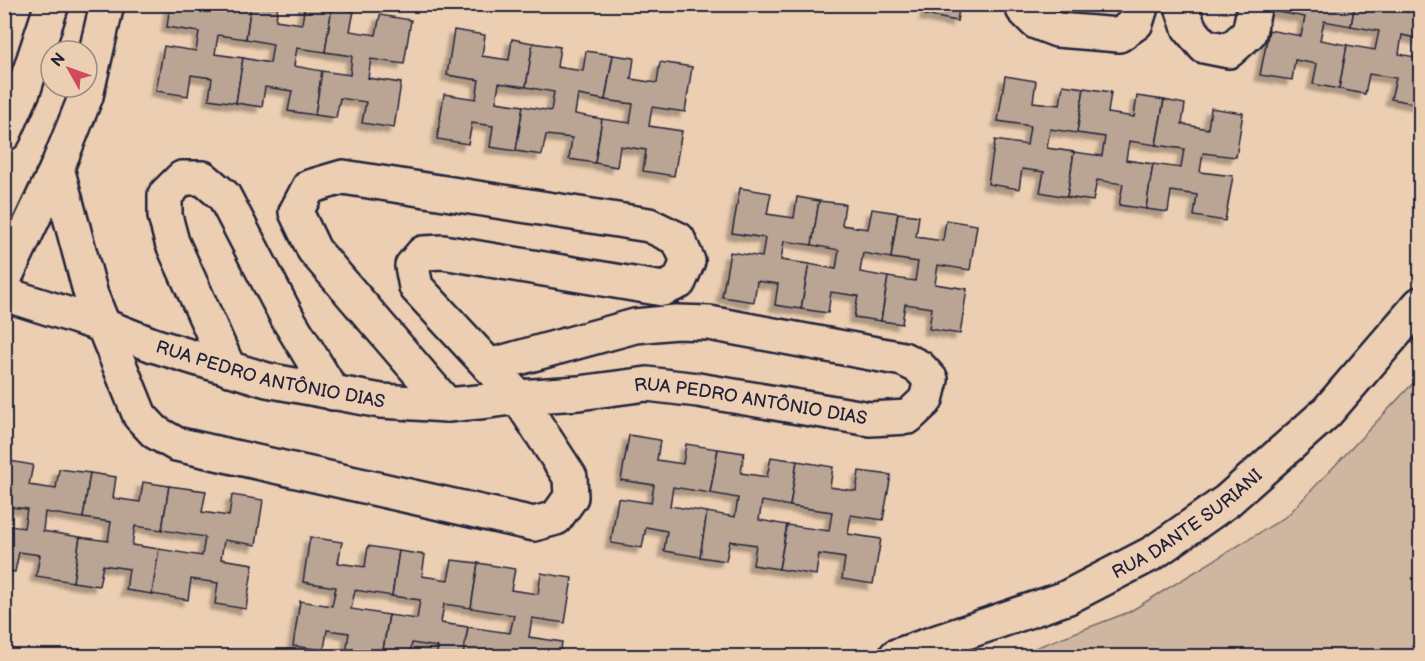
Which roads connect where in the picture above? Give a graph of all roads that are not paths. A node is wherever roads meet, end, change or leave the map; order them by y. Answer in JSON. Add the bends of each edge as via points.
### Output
{"nodes":[{"id":1,"x":52,"y":4,"type":"edge"},
{"id":2,"x":107,"y":4,"type":"edge"},
{"id":3,"x":1023,"y":4,"type":"edge"},
{"id":4,"x":1142,"y":4,"type":"edge"},
{"id":5,"x":1184,"y":4,"type":"edge"},
{"id":6,"x":1255,"y":4,"type":"edge"},
{"id":7,"x":4,"y":134,"type":"edge"},
{"id":8,"x":57,"y":168,"type":"junction"},
{"id":9,"x":4,"y":280,"type":"edge"},
{"id":10,"x":4,"y":294,"type":"edge"},
{"id":11,"x":1420,"y":304,"type":"edge"},
{"id":12,"x":102,"y":325,"type":"junction"},
{"id":13,"x":489,"y":366,"type":"junction"},
{"id":14,"x":229,"y":369,"type":"junction"},
{"id":15,"x":333,"y":393,"type":"junction"},
{"id":16,"x":518,"y":397,"type":"junction"},
{"id":17,"x":447,"y":405,"type":"junction"},
{"id":18,"x":896,"y":657,"type":"edge"}],
"edges":[{"from":1,"to":7,"type":"street","via":[[24,89]]},
{"from":2,"to":8,"type":"street","via":[[86,96]]},
{"from":3,"to":4,"type":"street","via":[[1036,22],[1057,30],[1119,35],[1136,24]]},
{"from":5,"to":6,"type":"street","via":[[1189,28],[1204,46],[1229,51],[1249,33]]},
{"from":8,"to":9,"type":"street"},
{"from":8,"to":12,"type":"street"},
{"from":10,"to":12,"type":"street","name":"RUA PEDRO ANTÔNIO DIAS"},
{"from":11,"to":18,"type":"street","name":"RUA DANTE SURIANI","via":[[1326,413],[1227,501],[1153,553],[1066,598]]},
{"from":12,"to":14,"type":"street","name":"RUA PEDRO ANTÔNIO DIAS"},
{"from":12,"to":16,"type":"street","via":[[140,416],[155,432],[176,444],[534,524],[556,518],[571,497],[570,477]]},
{"from":13,"to":16,"type":"street"},
{"from":13,"to":16,"type":"street","name":"RUA PEDRO ANTÔNIO DIAS","via":[[635,326],[709,323],[903,359],[919,367],[931,380],[926,400],[908,417],[870,419],[647,384]]},
{"from":13,"to":17,"type":"street","via":[[416,287],[412,266],[423,253],[443,252],[663,290],[679,282],[688,261],[678,239],[649,225],[343,177],[309,187],[296,212],[314,250]]},
{"from":14,"to":15,"type":"street","name":"RUA PEDRO ANTÔNIO DIAS"},
{"from":14,"to":15,"type":"street","via":[[172,242],[165,216],[165,195],[182,178],[203,178],[224,196],[288,319]]},
{"from":15,"to":17,"type":"street","name":"RUA PEDRO ANTÔNIO DIAS"},
{"from":16,"to":17,"type":"street","name":"RUA PEDRO ANTÔNIO DIAS"}]}
